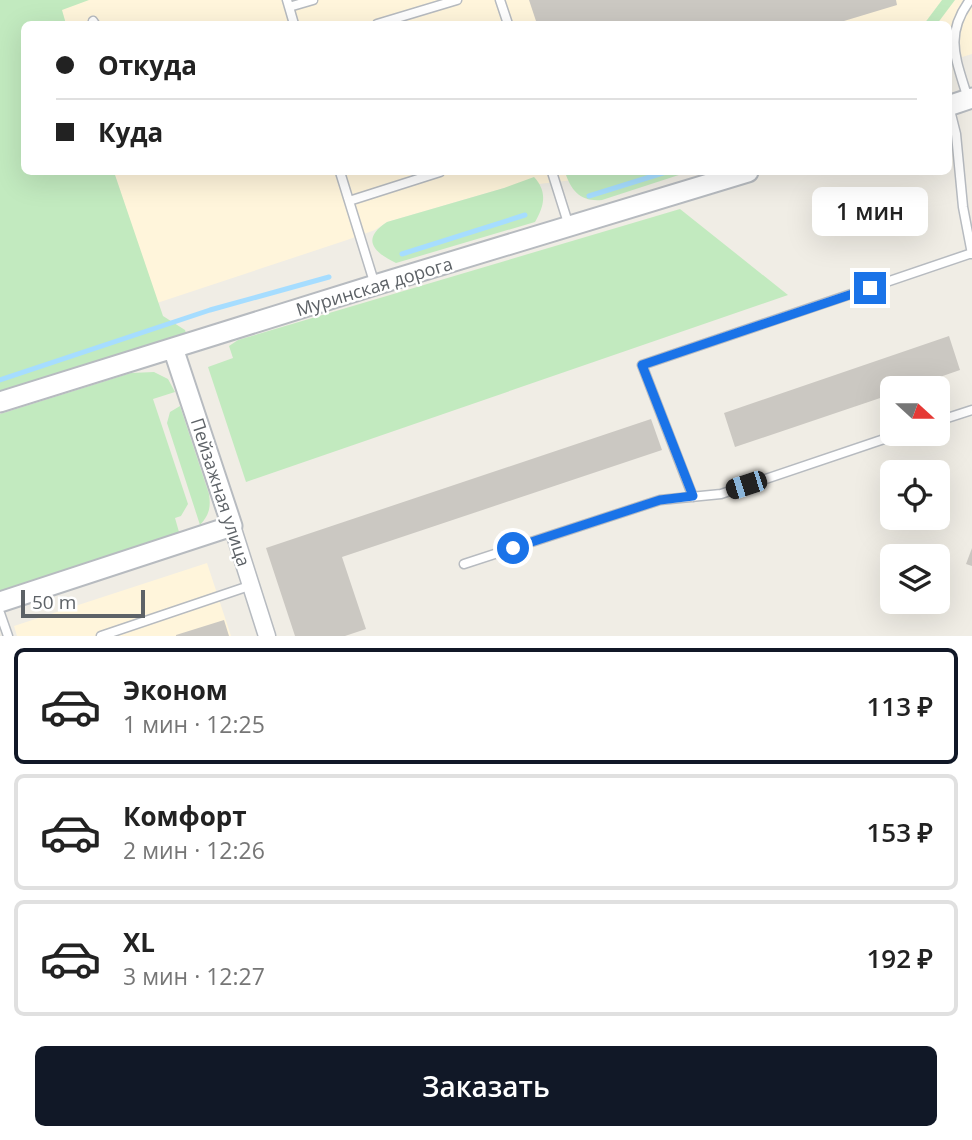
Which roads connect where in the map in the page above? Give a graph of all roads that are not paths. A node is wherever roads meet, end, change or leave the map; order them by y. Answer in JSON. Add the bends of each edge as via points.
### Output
{"nodes":[{"id":1,"x":313,"y":0,"type":"edge"},
{"id":2,"x":457,"y":0,"type":"edge"},
{"id":3,"x":500,"y":0,"type":"edge"},
{"id":4,"x":970,"y":0,"type":"edge"},
{"id":5,"x":288,"y":4,"type":"edge"},
{"id":6,"x":293,"y":21,"type":"edge"},
{"id":7,"x":387,"y":21,"type":"edge"},
{"id":8,"x":507,"y":21,"type":"edge"},
{"id":9,"x":959,"y":102,"type":"edge"},
{"id":10,"x":341,"y":175,"type":"edge"},
{"id":11,"x":431,"y":175,"type":"edge"},
{"id":12,"x":553,"y":175,"type":"edge"},
{"id":13,"x":738,"y":175,"type":"edge"},
{"id":14,"x":349,"y":201,"type":"junction"},
{"id":15,"x":569,"y":227,"type":"junction"},
{"id":16,"x":972,"y":253,"type":"edge"},
{"id":17,"x":375,"y":285,"type":"junction"},
{"id":18,"x":173,"y":348,"type":"junction"},
{"id":19,"x":0,"y":402,"type":"edge"},
{"id":20,"x":972,"y":410,"type":"edge"},
{"id":21,"x":950,"y":417,"type":"edge"},
{"id":22,"x":880,"y":440,"type":"edge"},
{"id":23,"x":693,"y":496,"type":"junction"},
{"id":24,"x":232,"y":526,"type":"junction"},
{"id":25,"x":464,"y":564,"type":"dead end"},
{"id":26,"x":252,"y":586,"type":"junction"},
{"id":27,"x":0,"y":602,"type":"edge"},
{"id":28,"x":0,"y":613,"type":"edge"},
{"id":29,"x":8,"y":636,"type":"edge"},
{"id":30,"x":101,"y":636,"type":"edge"},
{"id":31,"x":267,"y":636,"type":"edge"}],
"edges":[{"from":1,"to":5,"type":"lane"},
{"from":2,"to":7,"type":"lane"},
{"from":3,"to":8,"type":"lane"},
{"from":4,"to":9,"type":"lane","via":[[956,24],[953,44]]},
{"from":5,"to":6,"type":"lane"},
{"from":9,"to":16,"type":"lane","via":[[956,134]]},
{"from":10,"to":14,"type":"lane"},
{"from":11,"to":14,"type":"lane"},
{"from":12,"to":15,"type":"lane"},
{"from":13,"to":15,"type":"street","name":"Муринская дорога"},
{"from":14,"to":17,"type":"lane"},
{"from":15,"to":17,"type":"street","name":"Муринская дорога"},
{"from":16,"to":23,"type":"lane","via":[[642,365]]},
{"from":17,"to":18,"type":"street","name":"Муринская дорога"},
{"from":18,"to":19,"type":"street","name":"Муринская дорога"},
{"from":18,"to":24,"type":"street","name":"Пейзажная улица"},
{"from":20,"to":21,"type":"lane"},
{"from":22,"to":23,"type":"lane","via":[[721,494]]},
{"from":23,"to":25,"type":"lane","via":[[660,500]]},
{"from":24,"to":26,"type":"street","name":"Пейзажная улица"},
{"from":24,"to":27,"type":"street"},
{"from":26,"to":30,"type":"lane"},
{"from":26,"to":31,"type":"street","name":"Пейзажная улица"},
{"from":28,"to":29,"type":"lane"}]}
